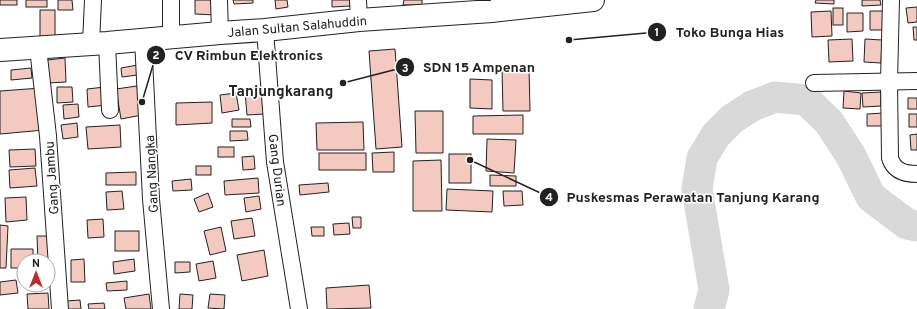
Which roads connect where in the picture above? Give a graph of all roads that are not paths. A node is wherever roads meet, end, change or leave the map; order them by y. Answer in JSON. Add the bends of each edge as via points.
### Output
{"nodes":[{"id":1,"x":93,"y":0,"type":"edge"},
{"id":2,"x":171,"y":0,"type":"edge"},
{"id":3,"x":219,"y":0,"type":"edge"},
{"id":4,"x":593,"y":0,"type":"edge"},
{"id":5,"x":891,"y":0,"type":"edge"},
{"id":6,"x":491,"y":6,"type":"edge"},
{"id":7,"x":358,"y":10,"type":"edge"},
{"id":8,"x":265,"y":30,"type":"junction"},
{"id":9,"x":220,"y":33,"type":"junction"},
{"id":10,"x":171,"y":37,"type":"junction"},
{"id":11,"x":143,"y":40,"type":"junction"},
{"id":12,"x":99,"y":43,"type":"junction"},
{"id":13,"x":38,"y":48,"type":"junction"},
{"id":14,"x":0,"y":50,"type":"edge"},
{"id":15,"x":917,"y":81,"type":"edge"},
{"id":16,"x":889,"y":82,"type":"junction"},
{"id":17,"x":814,"y":83,"type":"dead end"},
{"id":18,"x":110,"y":110,"type":"dead end"},
{"id":19,"x":917,"y":174,"type":"edge"},
{"id":20,"x":60,"y":309,"type":"edge"},
{"id":21,"x":161,"y":309,"type":"edge"},
{"id":22,"x":299,"y":309,"type":"edge"}],
"edges":[{"from":1,"to":12,"type":"street"},
{"from":2,"to":10,"type":"street"},
{"from":3,"to":9,"type":"street"},
{"from":4,"to":6,"type":"main road","name":"Jalan Sultan Salahuddin"},
{"from":5,"to":16,"type":"street"},
{"from":6,"to":7,"type":"main road","name":"Jalan Sultan Salahuddin"},
{"from":7,"to":8,"type":"main road","name":"Jalan Sultan Salahuddin"},
{"from":8,"to":9,"type":"main road","name":"Jalan Sultan Salahuddin"},
{"from":8,"to":22,"type":"street","name":"Gang Durian","via":[[275,162]]},
{"from":9,"to":10,"type":"main road","name":"Jalan Sultan Salahuddin"},
{"from":10,"to":11,"type":"main road","name":"Jalan Sultan Salahuddin"},
{"from":11,"to":12,"type":"main road","name":"Jalan Sultan Salahuddin"},
{"from":11,"to":21,"type":"street","name":"Gang Nangka","via":[[151,200]]},
{"from":12,"to":13,"type":"main road","name":"Jalan Sultan Salahuddin"},
{"from":12,"to":18,"type":"street"},
{"from":13,"to":14,"type":"main road","name":"Jalan Sultan Salahuddin"},
{"from":13,"to":20,"type":"street","name":"Gang Jambu","via":[[48,136]]},
{"from":15,"to":16,"type":"street"},
{"from":16,"to":17,"type":"street"},
{"from":16,"to":19,"type":"street","via":[[891,161],[901,172]]}]}
